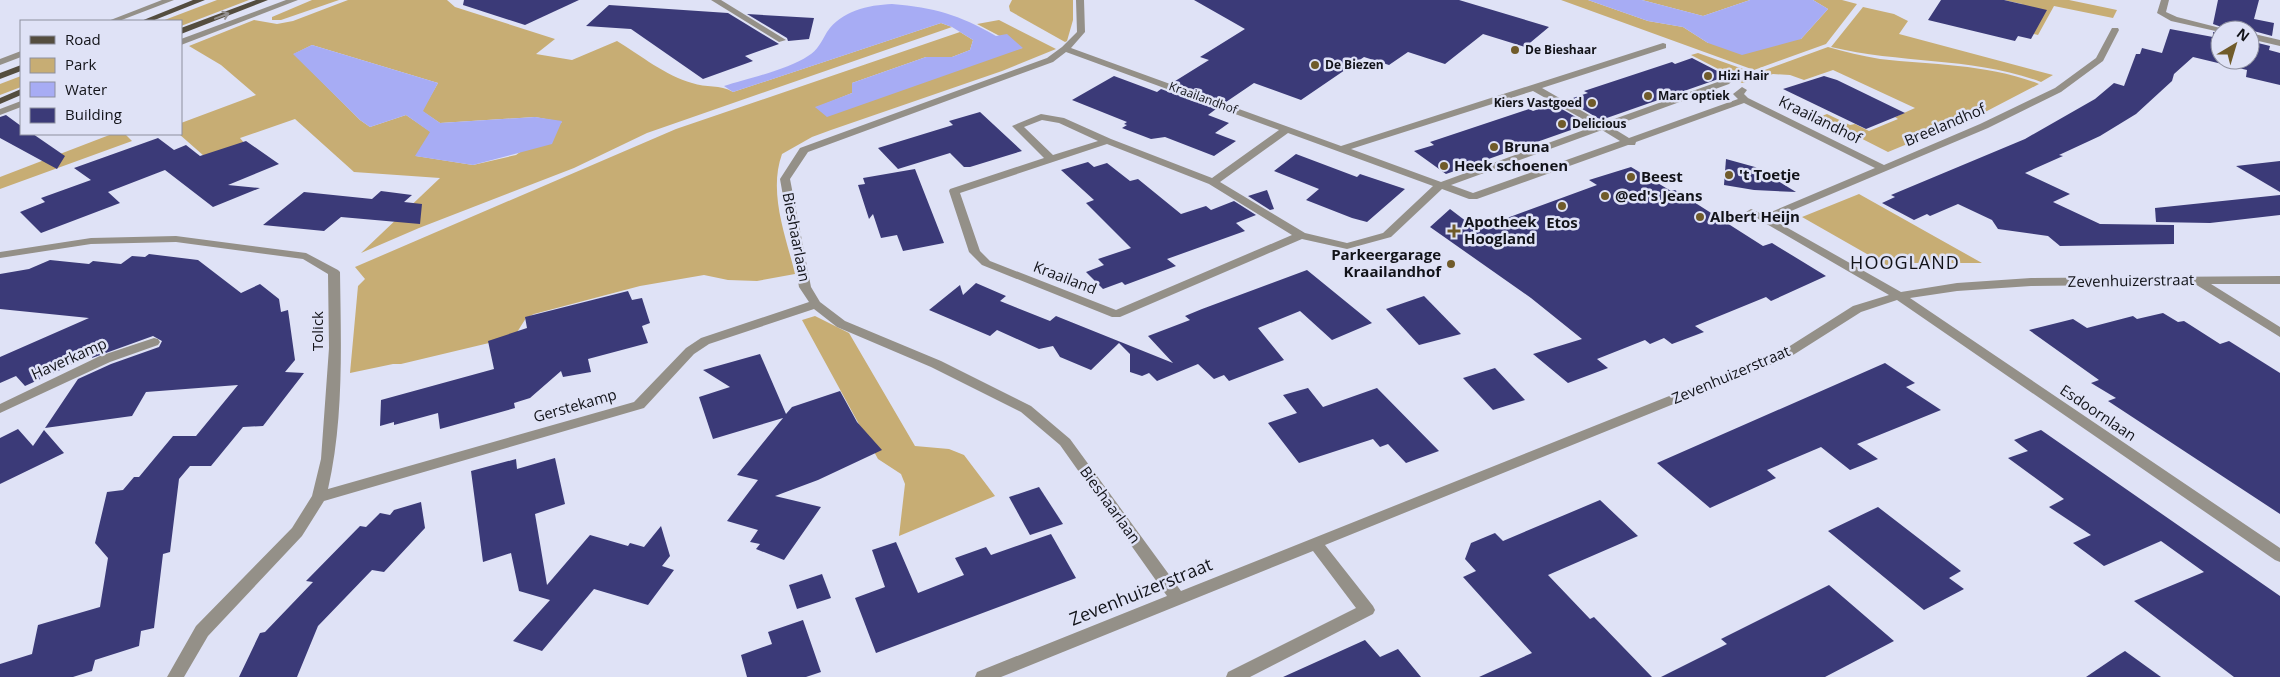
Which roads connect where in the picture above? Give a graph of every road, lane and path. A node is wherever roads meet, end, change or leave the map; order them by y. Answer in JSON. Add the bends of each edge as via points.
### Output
{"nodes":[{"id":1,"x":170,"y":0,"type":"edge"},
{"id":2,"x":201,"y":0,"type":"edge"},
{"id":3,"x":264,"y":0,"type":"edge"},
{"id":4,"x":294,"y":0,"type":"edge"},
{"id":5,"x":716,"y":0,"type":"edge"},
{"id":6,"x":1080,"y":0,"type":"edge"},
{"id":7,"x":2166,"y":0,"type":"edge"},
{"id":8,"x":115,"y":20,"type":"edge"},
{"id":9,"x":148,"y":20,"type":"edge"},
{"id":10,"x":2210,"y":27,"type":"edge"},
{"id":11,"x":2115,"y":30,"type":"dead end"},
{"id":12,"x":182,"y":31,"type":"edge"},
{"id":13,"x":2260,"y":38,"type":"edge"},
{"id":14,"x":782,"y":40,"type":"dead end"},
{"id":15,"x":182,"y":42,"type":"edge"},
{"id":16,"x":2280,"y":43,"type":"edge"},
{"id":17,"x":1663,"y":46,"type":"dead end"},
{"id":18,"x":1066,"y":49,"type":"junction"},
{"id":19,"x":20,"y":54,"type":"edge"},
{"id":20,"x":0,"y":62,"type":"edge"},
{"id":21,"x":20,"y":68,"type":"edge"},
{"id":22,"x":0,"y":76,"type":"edge"},
{"id":23,"x":1726,"y":82,"type":"dead end"},
{"id":24,"x":1534,"y":87,"type":"junction"},
{"id":25,"x":20,"y":92,"type":"edge"},
{"id":26,"x":0,"y":101,"type":"edge"},
{"id":27,"x":20,"y":104,"type":"edge"},
{"id":28,"x":0,"y":112,"type":"edge"},
{"id":29,"x":1603,"y":127,"type":"junction"},
{"id":30,"x":1287,"y":129,"type":"junction"},
{"id":31,"x":1107,"y":141,"type":"junction"},
{"id":32,"x":1629,"y":142,"type":"junction"},
{"id":33,"x":1340,"y":149,"type":"junction"},
{"id":34,"x":1052,"y":160,"type":"junction"},
{"id":35,"x":1882,"y":168,"type":"junction"},
{"id":36,"x":1213,"y":182,"type":"junction"},
{"id":37,"x":1439,"y":186,"type":"junction"},
{"id":38,"x":1751,"y":212,"type":"dead end"},
{"id":39,"x":1764,"y":219,"type":"junction"},
{"id":40,"x":1301,"y":236,"type":"junction"},
{"id":41,"x":0,"y":255,"type":"edge"},
{"id":42,"x":2196,"y":280,"type":"junction"},
{"id":43,"x":2280,"y":280,"type":"edge"},
{"id":44,"x":1899,"y":296,"type":"junction"},
{"id":45,"x":816,"y":304,"type":"junction"},
{"id":46,"x":2280,"y":333,"type":"edge"},
{"id":47,"x":154,"y":342,"type":"dead end"},
{"id":48,"x":0,"y":409,"type":"edge"},
{"id":49,"x":319,"y":497,"type":"junction"},
{"id":50,"x":1315,"y":543,"type":"junction"},
{"id":51,"x":2280,"y":556,"type":"edge"},
{"id":52,"x":1178,"y":599,"type":"junction"},
{"id":53,"x":175,"y":677,"type":"edge"},
{"id":54,"x":983,"y":677,"type":"edge"},
{"id":55,"x":1234,"y":677,"type":"edge"}],
"edges":[{"from":1,"to":8,"type":"street"},
{"from":2,"to":9,"type":"main road"},
{"from":12,"to":3,"type":"main road","one_way":true},
{"from":4,"to":15,"type":"street"},
{"from":5,"to":14,"type":"street"},
{"from":6,"to":18,"type":"street","name":"Bieshaarlaan","via":[[1082,32]]},
{"from":7,"to":10,"type":"street","via":[[2161,13]]},
{"from":11,"to":35,"type":"street","name":"Breelandhof","via":[[2100,58],[2058,90],[1984,126]]},
{"from":13,"to":16,"type":"street"},
{"from":17,"to":24,"type":"street"},
{"from":18,"to":30,"type":"street","name":"Kraailandhof"},
{"from":18,"to":45,"type":"street","name":"Bieshaarlaan","via":[[1050,60],[804,150],[785,179],[805,287]]},
{"from":19,"to":20,"type":"street"},
{"from":21,"to":22,"type":"main road"},
{"from":23,"to":29,"type":"street"},
{"from":24,"to":29,"type":"street"},
{"from":24,"to":33,"type":"street"},
{"from":25,"to":26,"type":"main road"},
{"from":27,"to":28,"type":"street"},
{"from":29,"to":32,"type":"street"},
{"from":29,"to":37,"type":"street"},
{"from":30,"to":33,"type":"street","name":"Kraailandhof"},
{"from":30,"to":36,"type":"street"},
{"from":31,"to":34,"type":"street","name":"Kraailand"},
{"from":31,"to":34,"type":"street","via":[[1061,120],[1041,117],[1016,126]]},
{"from":31,"to":36,"type":"street"},
{"from":32,"to":35,"type":"street","name":"Kraailandhof","via":[[1744,95]]},
{"from":32,"to":37,"type":"street","name":"Kraailandhof","via":[[1473,196]]},
{"from":33,"to":37,"type":"street","name":"Kraailandhof"},
{"from":34,"to":40,"type":"street","name":"Kraailand","via":[[954,191],[975,252],[986,263],[1116,314]]},
{"from":35,"to":39,"type":"street","name":"Breelandhof"},
{"from":36,"to":40,"type":"street"},
{"from":37,"to":40,"type":"street","via":[[1386,235],[1347,246]]},
{"from":38,"to":39,"type":"street"},
{"from":39,"to":44,"type":"street"},
{"from":41,"to":49,"type":"street","name":"Tolick","via":[[91,241],[176,240],[306,256],[334,272],[335,348],[328,459]]},
{"from":42,"to":43,"type":"street","name":"Zevenhuizerstraat"},
{"from":42,"to":44,"type":"street","name":"Zevenhuizerstraat","via":[[2031,282],[1957,287]]},
{"from":42,"to":46,"type":"street"},
{"from":44,"to":50,"type":"street","name":"Zevenhuizerstraat","via":[[1857,309],[1786,354]]},
{"from":44,"to":51,"type":"street","name":"Esdoornlaan"},
{"from":45,"to":49,"type":"street","name":"Gerstekamp","via":[[704,341],[690,351],[639,405]]},
{"from":45,"to":52,"type":"street","name":"Bieshaarlaan","via":[[841,324],[936,364],[1026,409],[1065,442]]},
{"from":47,"to":48,"type":"street","name":"Haverkamp","via":[[105,359]]},
{"from":49,"to":53,"type":"street","name":"Tolick","via":[[297,532],[202,631]]},
{"from":50,"to":52,"type":"street","name":"Zevenhuizerstraat"},
{"from":50,"to":55,"type":"street","via":[[1367,610]]},
{"from":52,"to":54,"type":"street","name":"Zevenhuizerstraat"}]}
